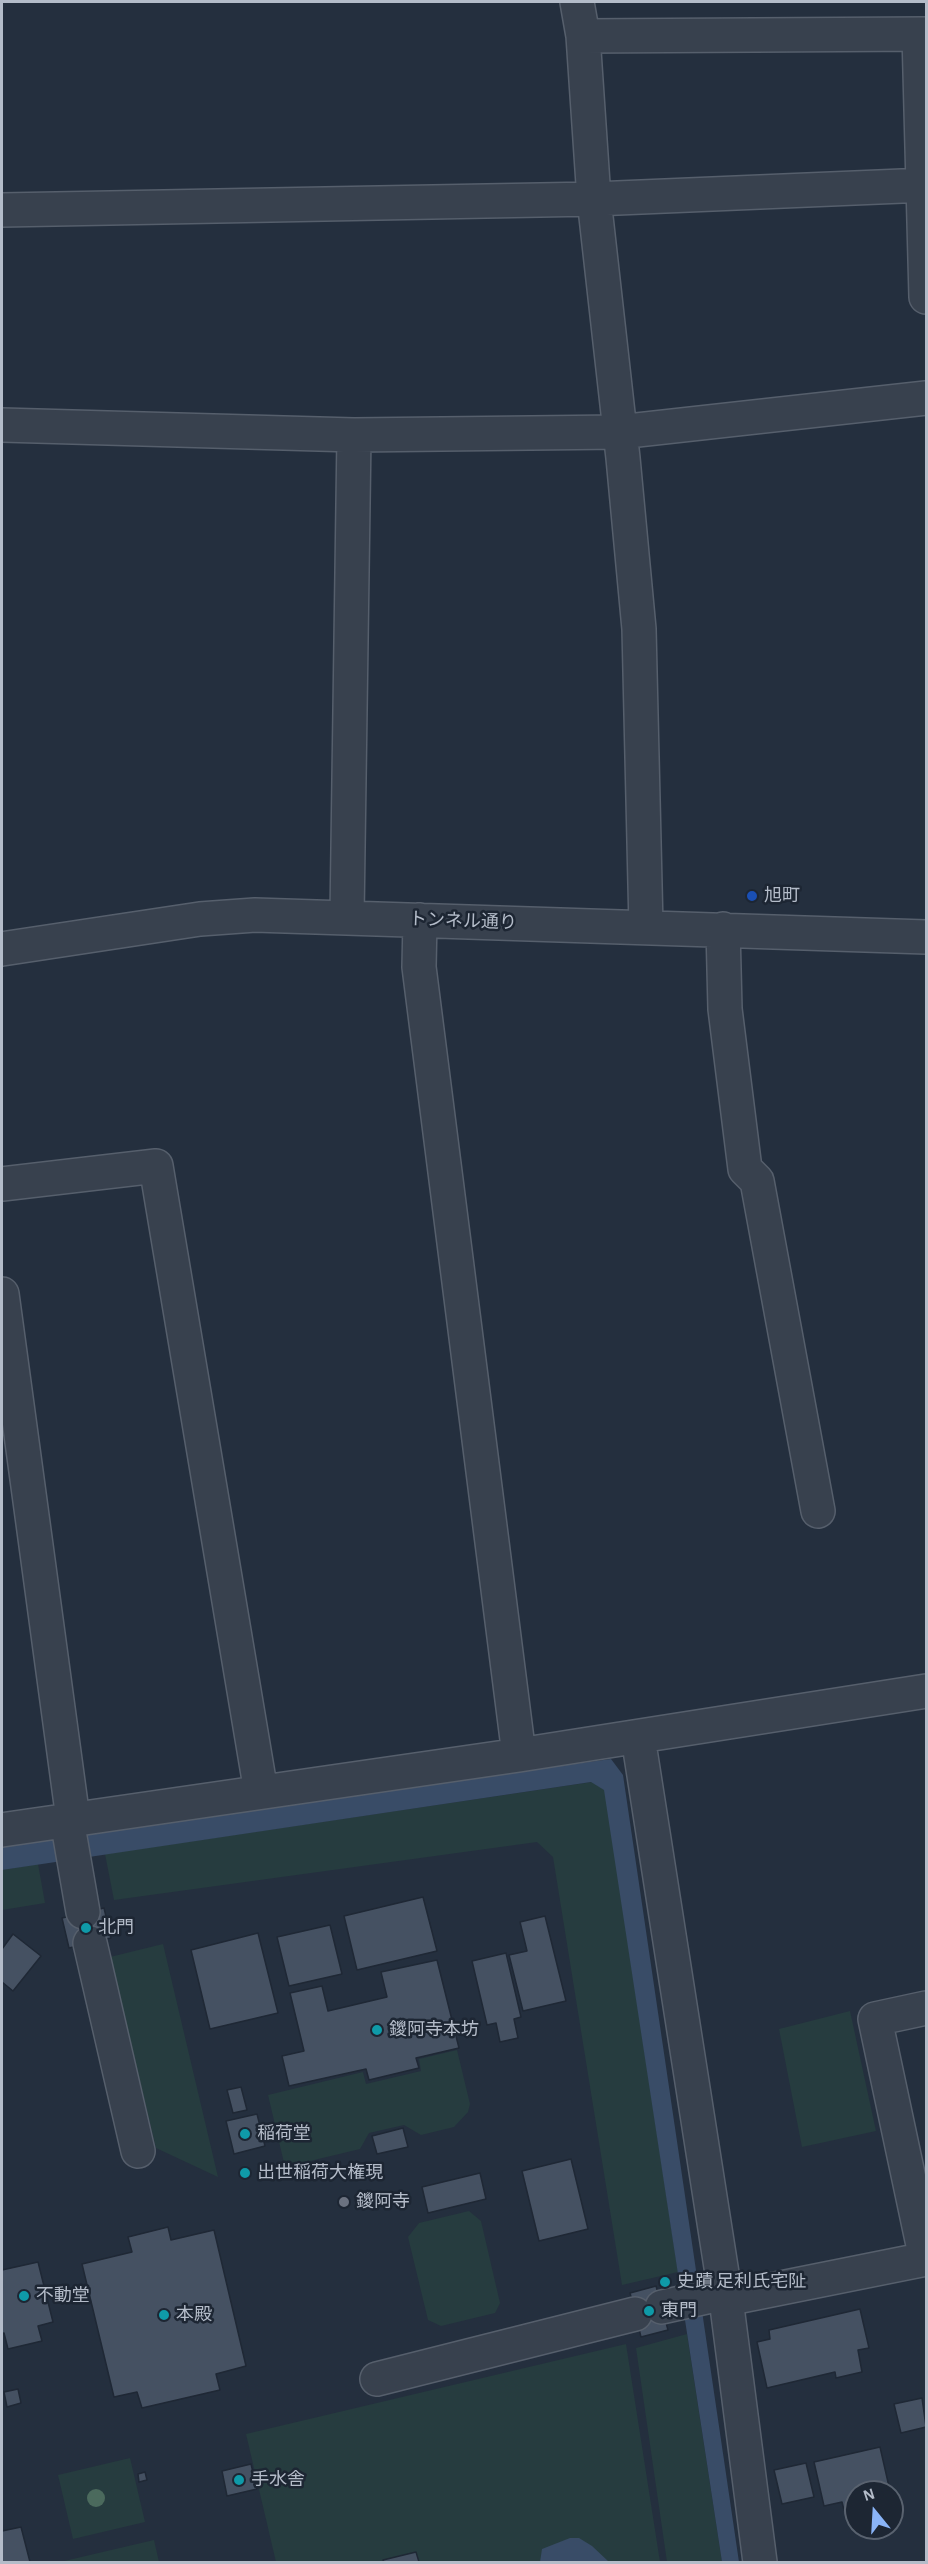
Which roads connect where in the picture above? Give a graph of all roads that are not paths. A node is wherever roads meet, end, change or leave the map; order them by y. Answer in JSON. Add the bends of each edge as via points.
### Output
{"nodes":[{"id":1,"x":578,"y":2,"type":"edge"},
{"id":2,"x":923,"y":34,"type":"edge"},
{"id":3,"x":583,"y":36,"type":"junction"},
{"id":4,"x":925,"y":185,"type":"edge"},
{"id":5,"x":594,"y":199,"type":"junction"},
{"id":6,"x":2,"y":210,"type":"edge"},
{"id":7,"x":927,"y":297,"type":"edge"},
{"id":8,"x":927,"y":398,"type":"edge"},
{"id":9,"x":2,"y":425,"type":"edge"},
{"id":10,"x":619,"y":432,"type":"junction"},
{"id":11,"x":354,"y":435,"type":"junction"},
{"id":12,"x":347,"y":916,"type":"junction"},
{"id":13,"x":420,"y":920,"type":"junction"},
{"id":14,"x":646,"y":927,"type":"junction"},
{"id":15,"x":723,"y":930,"type":"junction"},
{"id":16,"x":927,"y":937,"type":"edge"},
{"id":17,"x":2,"y":949,"type":"edge"},
{"id":18,"x":2,"y":1184,"type":"edge"},
{"id":19,"x":2,"y":1294,"type":"edge"},
{"id":20,"x":818,"y":1511,"type":"dead end"},
{"id":21,"x":927,"y":1691,"type":"edge"},
{"id":22,"x":638,"y":1737,"type":"junction"},
{"id":23,"x":519,"y":1755,"type":"junction"},
{"id":24,"x":261,"y":1792,"type":"junction"},
{"id":25,"x":69,"y":1824,"type":"junction"},
{"id":26,"x":2,"y":1830,"type":"edge"},
{"id":27,"x":927,"y":2008,"type":"edge"},
{"id":28,"x":138,"y":2151,"type":"dead end"},
{"id":29,"x":926,"y":2259,"type":"edge"},
{"id":30,"x":719,"y":2296,"type":"junction"},
{"id":31,"x":377,"y":2379,"type":"dead end"},
{"id":32,"x":760,"y":2562,"type":"edge"}],
"edges":[{"from":1,"to":3,"type":"street"},
{"from":2,"to":3,"type":"street"},
{"from":2,"to":4,"type":"street"},
{"from":3,"to":5,"type":"street"},
{"from":4,"to":5,"type":"street"},
{"from":4,"to":7,"type":"street"},
{"from":5,"to":6,"type":"street"},
{"from":5,"to":10,"type":"street"},
{"from":8,"to":10,"type":"street"},
{"from":9,"to":11,"type":"street"},
{"from":10,"to":11,"type":"street"},
{"from":10,"to":14,"type":"street","via":[[639,629]]},
{"from":11,"to":12,"type":"street"},
{"from":12,"to":13,"type":"street","name":"トンネル通り"},
{"from":12,"to":17,"type":"street","name":"トンネル通り","via":[[200,919]]},
{"from":13,"to":14,"type":"street","name":"トンネル通り"},
{"from":13,"to":23,"type":"street","via":[[419,967]]},
{"from":14,"to":15,"type":"street","name":"トンネル通り"},
{"from":15,"to":16,"type":"street","name":"トンネル通り"},
{"from":15,"to":20,"type":"street","via":[[725,1009],[745,1169],[757,1181]]},
{"from":18,"to":24,"type":"street","via":[[156,1166]]},
{"from":19,"to":25,"type":"street"},
{"from":21,"to":22,"type":"street"},
{"from":22,"to":23,"type":"street"},
{"from":22,"to":30,"type":"street"},
{"from":23,"to":24,"type":"street"},
{"from":24,"to":25,"type":"street"},
{"from":25,"to":26,"type":"street"},
{"from":25,"to":28,"type":"street","via":[[87,1927]]},
{"from":27,"to":29,"type":"street","via":[[875,2019]]},
{"from":29,"to":30,"type":"street"},
{"from":30,"to":31,"type":"street"},
{"from":30,"to":32,"type":"street"}]}
